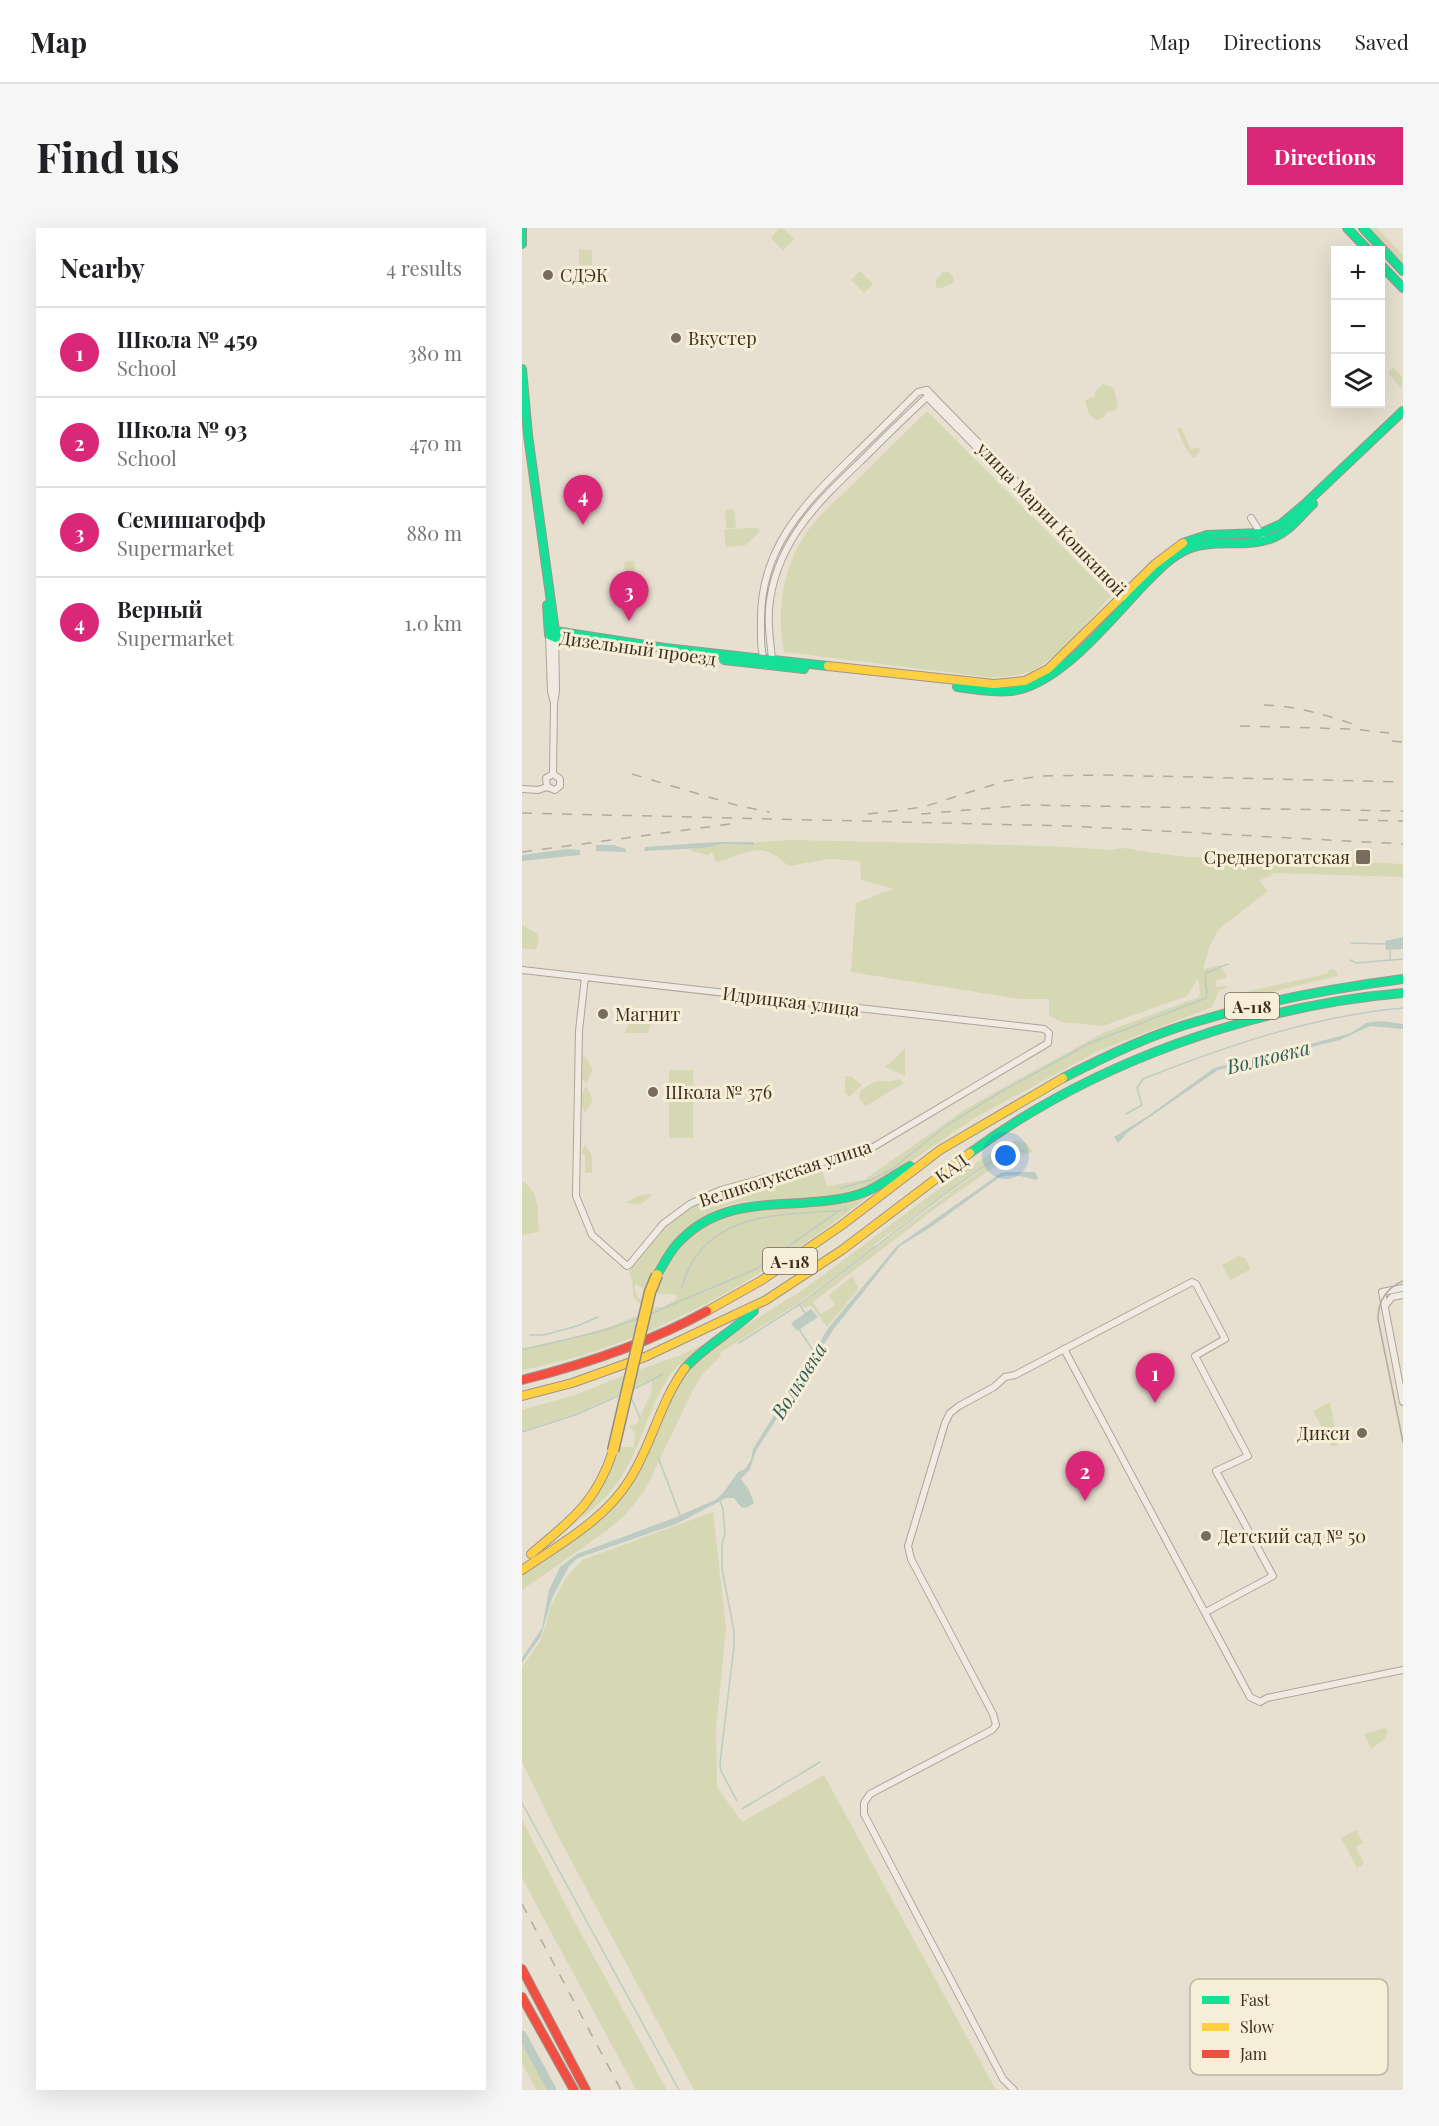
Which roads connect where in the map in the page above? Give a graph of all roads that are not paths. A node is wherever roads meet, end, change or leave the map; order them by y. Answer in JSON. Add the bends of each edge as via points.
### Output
{"nodes":[{"id":1,"x":522,"y":228,"type":"edge"},
{"id":2,"x":1347,"y":228,"type":"edge"},
{"id":3,"x":1363,"y":228,"type":"edge"},
{"id":4,"x":522,"y":244,"type":"edge"},
{"id":5,"x":1364,"y":246,"type":"edge"},
{"id":6,"x":1385,"y":269,"type":"edge"},
{"id":7,"x":1403,"y":270,"type":"edge"},
{"id":8,"x":1403,"y":288,"type":"edge"},
{"id":9,"x":522,"y":369,"type":"edge"},
{"id":10,"x":1403,"y":411,"type":"edge"},
{"id":11,"x":1403,"y":418,"type":"edge"},
{"id":12,"x":522,"y":442,"type":"edge"},
{"id":13,"x":1251,"y":518,"type":"dead end"},
{"id":14,"x":1264,"y":536,"type":"junction"},
{"id":15,"x":1127,"y":596,"type":"junction"},
{"id":16,"x":553,"y":635,"type":"junction"},
{"id":17,"x":767,"y":661,"type":"junction"},
{"id":18,"x":553,"y":774,"type":"junction"},
{"id":19,"x":547,"y":787,"type":"junction"},
{"id":20,"x":522,"y":789,"type":"edge"},
{"id":21,"x":522,"y":970,"type":"edge"},
{"id":22,"x":585,"y":977,"type":"junction"},
{"id":23,"x":1403,"y":979,"type":"edge"},
{"id":24,"x":1403,"y":993,"type":"edge"},
{"id":25,"x":1048,"y":1043,"type":"joint"},
{"id":26,"x":940,"y":1150,"type":"junction"},
{"id":27,"x":1403,"y":1288,"type":"edge"},
{"id":28,"x":1403,"y":1295,"type":"edge"},
{"id":29,"x":761,"y":1303,"type":"junction"},
{"id":30,"x":1385,"y":1306,"type":"junction"},
{"id":31,"x":1064,"y":1349,"type":"junction"},
{"id":32,"x":523,"y":1380,"type":"edge"},
{"id":33,"x":522,"y":1396,"type":"edge"},
{"id":34,"x":1403,"y":1402,"type":"edge"},
{"id":35,"x":522,"y":1561,"type":"edge"},
{"id":36,"x":522,"y":1570,"type":"edge"},
{"id":37,"x":1206,"y":1612,"type":"junction"},
{"id":38,"x":1403,"y":1670,"type":"edge"},
{"id":39,"x":522,"y":1969,"type":"edge"},
{"id":40,"x":522,"y":1981,"type":"edge"},
{"id":41,"x":522,"y":1997,"type":"edge"},
{"id":42,"x":522,"y":2010,"type":"edge"},
{"id":43,"x":566,"y":2054,"type":"junction"},
{"id":44,"x":568,"y":2090,"type":"edge"},
{"id":45,"x":574,"y":2090,"type":"edge"},
{"id":46,"x":586,"y":2090,"type":"edge"},
{"id":47,"x":1014,"y":2090,"type":"edge"}],
"edges":[{"from":1,"to":4,"type":"main road"},
{"from":2,"to":5,"type":"main road"},
{"from":3,"to":7,"type":"main road"},
{"from":6,"to":8,"type":"main road"},
{"from":9,"to":16,"type":"main road"},
{"from":10,"to":14,"type":"main road","name":"Дизельный проезд","via":[[1291,516]]},
{"from":11,"to":14,"type":"main road","name":"Дизельный проезд","via":[[1293,525],[1280,534]]},
{"from":12,"to":16,"type":"main road"},
{"from":13,"to":14,"type":"street"},
{"from":14,"to":15,"type":"main road","name":"Дизельный проезд","via":[[1188,549]]},
{"from":15,"to":17,"type":"main road","name":"Дизельный проезд","via":[[1051,677],[1017,691],[989,691]]},
{"from":15,"to":17,"type":"street","name":"улица Марии Кошкиной","via":[[927,394],[820,500],[794,533],[770,598]]},
{"from":16,"to":17,"type":"main road","name":"Дизельный проезд"},
{"from":16,"to":18,"type":"street"},
{"from":18,"to":19,"type":"street","via":[[546,778]]},
{"from":18,"to":19,"type":"street","via":[[561,779],[560,786],[555,790]]},
{"from":19,"to":20,"type":"street"},
{"from":21,"to":22,"type":"street","name":"Идрицкая улица"},
{"from":22,"to":25,"type":"street","name":"Идрицкая улица","via":[[1044,1029],[1049,1033]]},
{"from":22,"to":25,"type":"street","name":"Великолукская улица","via":[[579,1031],[576,1196],[592,1235],[627,1266],[663,1224],[690,1204],[721,1190],[870,1149]]},
{"from":23,"to":26,"type":"main road","name":"КАД","number":"А-118","via":[[1304,994],[1200,1020],[1069,1074]]},
{"from":24,"to":29,"type":"main road","name":"КАД","number":"А-118","via":[[1350,999],[1218,1031],[1102,1075],[1043,1105],[985,1143],[856,1240]]},
{"from":26,"to":32,"type":"main road","name":"КАД","number":"А-118","via":[[762,1280],[673,1330],[573,1367]]},
{"from":26,"to":35,"type":"main road","bridge":true,"via":[[871,1190],[831,1200],[737,1208],[714,1215],[678,1241],[650,1292],[604,1476],[583,1509]]},
{"from":27,"to":30,"type":"street","via":[[1382,1292]]},
{"from":28,"to":30,"type":"street","via":[[1392,1298]]},
{"from":29,"to":33,"type":"main road","name":"КАД","number":"А-118","via":[[619,1367]]},
{"from":29,"to":36,"type":"main road","via":[[683,1370],[667,1393],[632,1475],[610,1503]]},
{"from":30,"to":34,"type":"street"},
{"from":31,"to":37,"type":"street"},
{"from":31,"to":37,"type":"street","via":[[1192,1282],[1196,1284],[1225,1338],[1195,1356],[1248,1456],[1216,1472],[1273,1576]]},
{"from":31,"to":47,"type":"street","via":[[1005,1377],[950,1413],[908,1546],[911,1559],[996,1718],[996,1725],[870,1794],[863,1809],[999,2071]]},
{"from":37,"to":38,"type":"street","via":[[1250,1697],[1258,1702]]},
{"from":39,"to":43,"type":"main road"},
{"from":40,"to":43,"type":"main road"},
{"from":41,"to":45,"type":"main road"},
{"from":42,"to":44,"type":"main road"},
{"from":43,"to":46,"type":"main road"}]}
